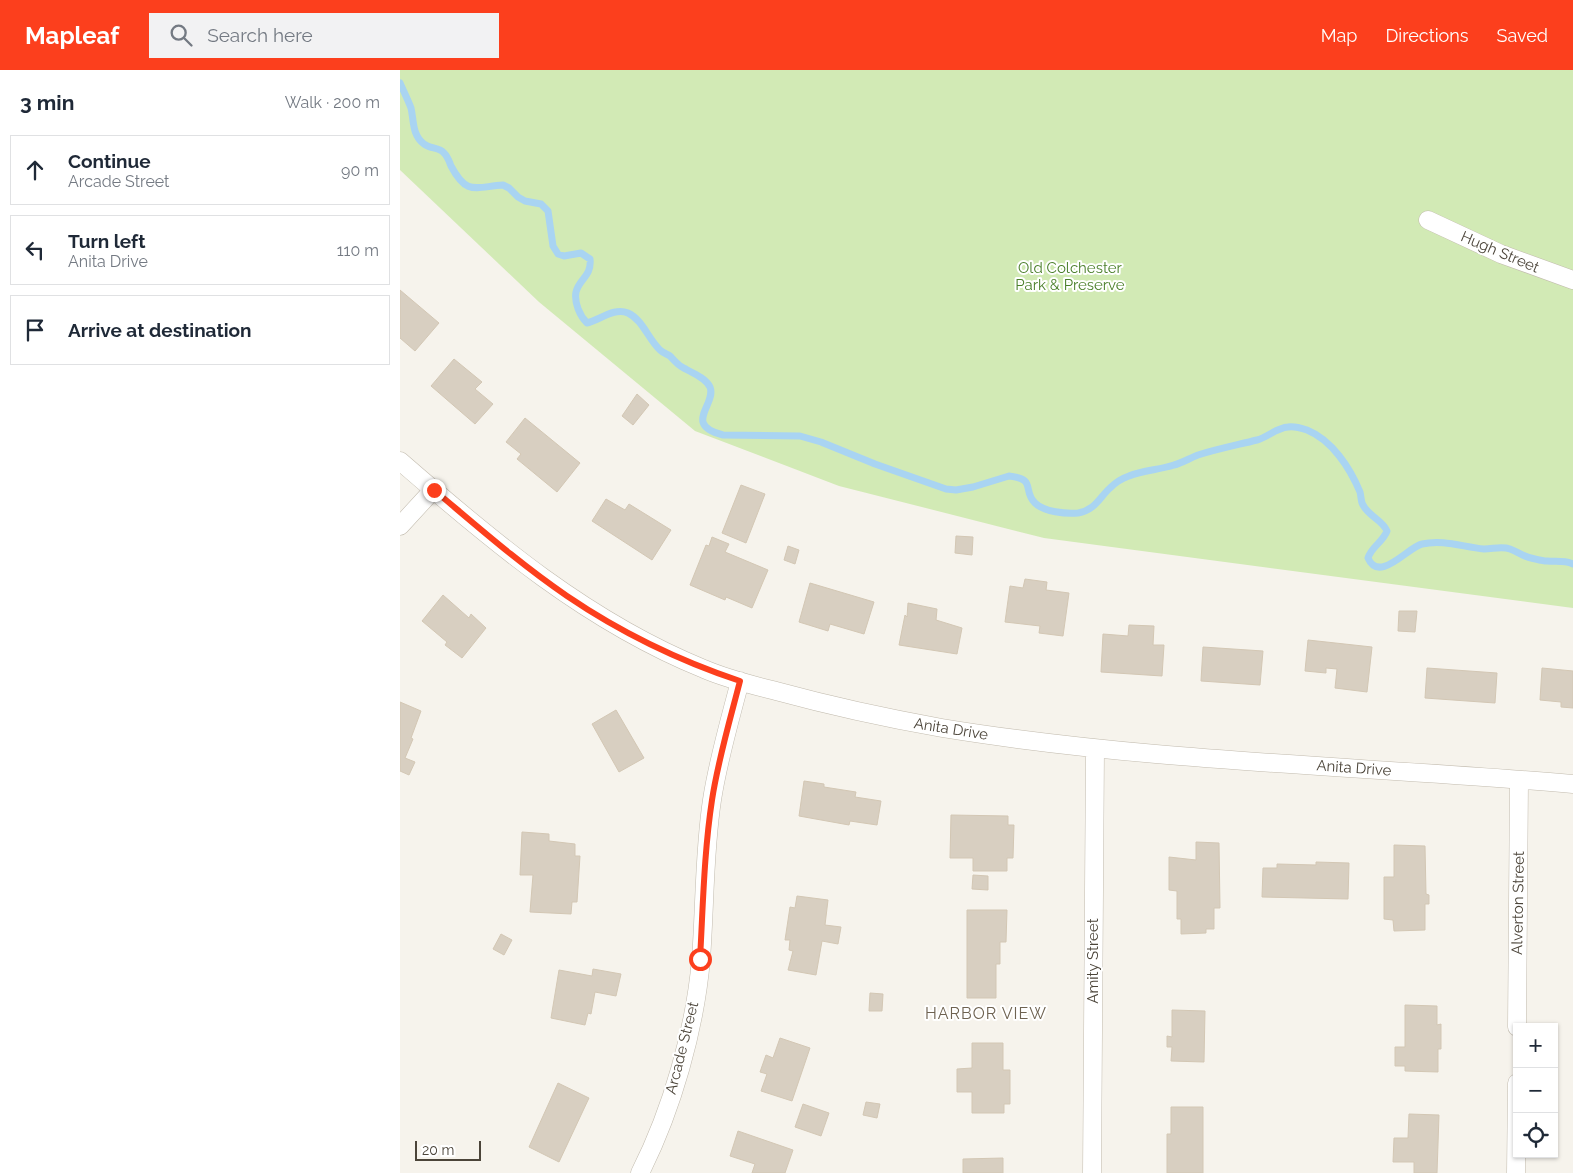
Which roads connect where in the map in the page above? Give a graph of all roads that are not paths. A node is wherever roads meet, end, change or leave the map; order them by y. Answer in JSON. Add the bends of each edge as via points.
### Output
{"nodes":[{"id":1,"x":1428,"y":220,"type":"dead end"},
{"id":2,"x":1573,"y":280,"type":"edge"},
{"id":3,"x":400,"y":461,"type":"edge"},
{"id":4,"x":434,"y":490,"type":"junction"},
{"id":5,"x":400,"y":526,"type":"edge"},
{"id":6,"x":740,"y":681,"type":"junction"},
{"id":7,"x":1095,"y":749,"type":"junction"},
{"id":8,"x":1520,"y":780,"type":"junction"},
{"id":9,"x":1573,"y":784,"type":"edge"},
{"id":10,"x":1517,"y":1023,"type":"edge"},
{"id":11,"x":1517,"y":1113,"type":"edge"},
{"id":12,"x":640,"y":1173,"type":"edge"},
{"id":13,"x":1092,"y":1173,"type":"edge"},
{"id":14,"x":1516,"y":1173,"type":"edge"}],
"edges":[{"from":1,"to":2,"type":"street","name":"Hugh Street","via":[[1501,254]]},
{"from":3,"to":4,"type":"street","name":"Anita Drive"},
{"from":4,"to":5,"type":"street"},
{"from":4,"to":6,"type":"street","name":"Anita Drive","via":[[568,596],[652,645],[704,669]]},
{"from":6,"to":7,"type":"street","name":"Anita Drive","via":[[825,705],[905,722]]},
{"from":6,"to":12,"type":"street","name":"Arcade Street","via":[[712,799],[693,1017],[679,1072],[653,1148]]},
{"from":7,"to":8,"type":"street","name":"Anita Drive"},
{"from":7,"to":13,"type":"street","name":"Amity Street"},
{"from":8,"to":9,"type":"street","name":"Anita Drive"},
{"from":8,"to":10,"type":"street","name":"Alverton Street"},
{"from":11,"to":14,"type":"street"}]}
